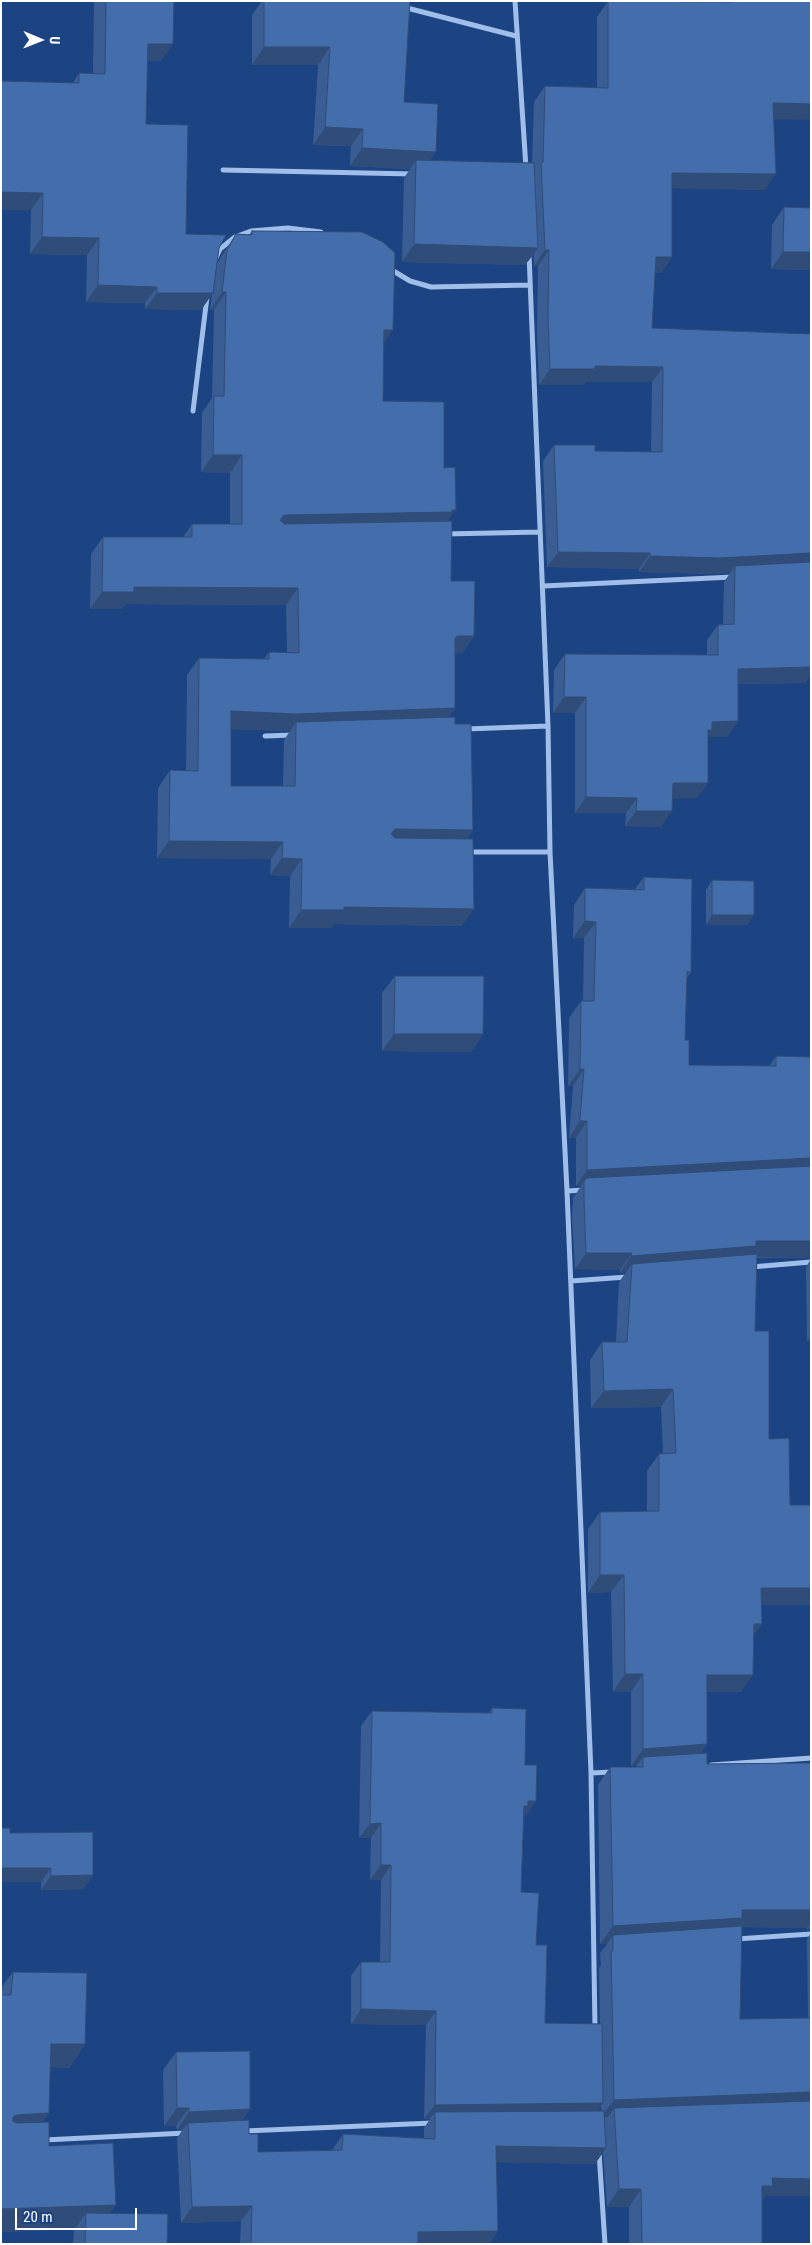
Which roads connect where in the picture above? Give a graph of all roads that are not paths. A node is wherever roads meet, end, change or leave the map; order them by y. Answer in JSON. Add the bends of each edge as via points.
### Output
{"nodes":[{"id":1,"x":515,"y":1,"type":"edge"},
{"id":2,"x":393,"y":4,"type":"edge"},
{"id":3,"x":516,"y":36,"type":"junction"},
{"id":4,"x":223,"y":170,"type":"dead end"},
{"id":5,"x":418,"y":174,"type":"edge"},
{"id":6,"x":526,"y":176,"type":"edge"},
{"id":7,"x":325,"y":233,"type":"edge"},
{"id":8,"x":529,"y":245,"type":"edge"},
{"id":9,"x":211,"y":266,"type":"edge"},
{"id":10,"x":386,"y":266,"type":"edge"},
{"id":11,"x":530,"y":285,"type":"junction"},
{"id":12,"x":208,"y":295,"type":"edge"},
{"id":13,"x":193,"y":410,"type":"dead end"},
{"id":14,"x":540,"y":532,"type":"junction"},
{"id":15,"x":440,"y":534,"type":"edge"},
{"id":16,"x":742,"y":577,"type":"edge"},
{"id":17,"x":543,"y":586,"type":"junction"},
{"id":18,"x":548,"y":726,"type":"junction"},
{"id":19,"x":460,"y":729,"type":"edge"},
{"id":20,"x":304,"y":734,"type":"edge"},
{"id":21,"x":265,"y":736,"type":"dead end"},
{"id":22,"x":462,"y":852,"type":"edge"},
{"id":23,"x":550,"y":852,"type":"junction"},
{"id":24,"x":586,"y":1190,"type":"edge"},
{"id":25,"x":567,"y":1191,"type":"junction"},
{"id":26,"x":811,"y":1262,"type":"edge"},
{"id":27,"x":740,"y":1268,"type":"edge"},
{"id":28,"x":630,"y":1276,"type":"edge"},
{"id":29,"x":571,"y":1282,"type":"junction"},
{"id":30,"x":811,"y":1758,"type":"edge"},
{"id":31,"x":705,"y":1765,"type":"edge"},
{"id":32,"x":619,"y":1771,"type":"edge"},
{"id":33,"x":590,"y":1773,"type":"junction"},
{"id":34,"x":811,"y":1934,"type":"edge"},
{"id":35,"x":732,"y":1940,"type":"edge"},
{"id":36,"x":604,"y":1948,"type":"dead end"},
{"id":37,"x":594,"y":1949,"type":"junction"},
{"id":38,"x":596,"y":2036,"type":"edge"},
{"id":39,"x":439,"y":2123,"type":"edge"},
{"id":40,"x":240,"y":2131,"type":"edge"},
{"id":41,"x":191,"y":2133,"type":"edge"},
{"id":42,"x":41,"y":2140,"type":"edge"},
{"id":43,"x":598,"y":2147,"type":"edge"},
{"id":44,"x":605,"y":2244,"type":"edge"}],
"edges":[{"from":1,"to":3,"type":"street"},
{"from":2,"to":3,"type":"street"},
{"from":3,"to":6,"type":"street"},
{"from":4,"to":5,"type":"street"},
{"from":7,"to":9,"type":"street","via":[[288,228],[251,231],[235,237],[220,250]]},
{"from":8,"to":11,"type":"street"},
{"from":10,"to":11,"type":"street","via":[[410,281],[431,286]]},
{"from":11,"to":14,"type":"street"},
{"from":12,"to":13,"type":"street"},
{"from":14,"to":15,"type":"street"},
{"from":14,"to":17,"type":"street"},
{"from":16,"to":17,"type":"street"},
{"from":17,"to":18,"type":"street"},
{"from":18,"to":19,"type":"street"},
{"from":18,"to":23,"type":"street"},
{"from":20,"to":21,"type":"street"},
{"from":22,"to":23,"type":"street"},
{"from":23,"to":25,"type":"street"},
{"from":24,"to":25,"type":"street"},
{"from":25,"to":29,"type":"street"},
{"from":26,"to":27,"type":"street"},
{"from":28,"to":29,"type":"street"},
{"from":29,"to":33,"type":"street"},
{"from":30,"to":31,"type":"street"},
{"from":32,"to":33,"type":"street"},
{"from":33,"to":37,"type":"street"},
{"from":34,"to":35,"type":"street"},
{"from":36,"to":37,"type":"street"},
{"from":37,"to":38,"type":"street"},
{"from":39,"to":40,"type":"street"},
{"from":41,"to":42,"type":"street"},
{"from":43,"to":44,"type":"street"}]}
